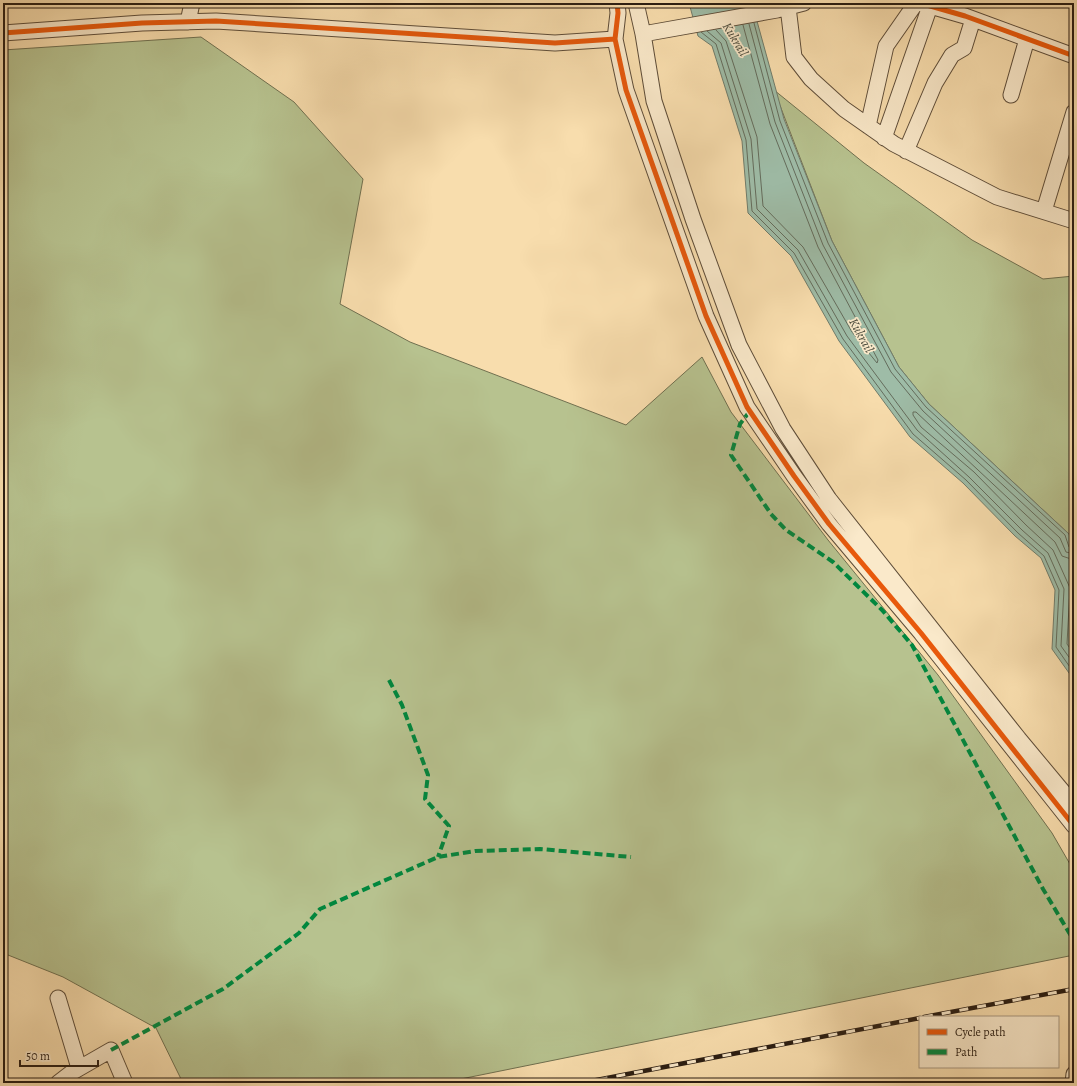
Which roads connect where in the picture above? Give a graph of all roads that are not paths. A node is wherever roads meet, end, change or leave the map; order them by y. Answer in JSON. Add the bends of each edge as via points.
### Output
{"nodes":[{"id":1,"x":192,"y":3,"type":"edge"},
{"id":2,"x":617,"y":3,"type":"edge"},
{"id":3,"x":636,"y":3,"type":"edge"},
{"id":4,"x":804,"y":3,"type":"edge"},
{"id":5,"x":922,"y":4,"type":"edge"},
{"id":6,"x":782,"y":9,"type":"junction"},
{"id":7,"x":973,"y":19,"type":"junction"},
{"id":8,"x":188,"y":22,"type":"junction"},
{"id":9,"x":3,"y":33,"type":"edge"},
{"id":10,"x":648,"y":33,"type":"junction"},
{"id":11,"x":615,"y":39,"type":"junction"},
{"id":12,"x":1027,"y":39,"type":"junction"},
{"id":13,"x":1074,"y":56,"type":"edge"},
{"id":14,"x":651,"y":81,"type":"junction"},
{"id":15,"x":625,"y":86,"type":"junction"},
{"id":16,"x":1011,"y":95,"type":"dead end"},
{"id":17,"x":1074,"y":112,"type":"edge"},
{"id":18,"x":868,"y":126,"type":"junction"},
{"id":19,"x":884,"y":138,"type":"junction"},
{"id":20,"x":906,"y":151,"type":"junction"},
{"id":21,"x":1044,"y":211,"type":"junction"},
{"id":22,"x":1074,"y":221,"type":"edge"},
{"id":23,"x":862,"y":551,"type":"junction"},
{"id":24,"x":1074,"y":805,"type":"edge"},
{"id":25,"x":1074,"y":826,"type":"edge"},
{"id":26,"x":58,"y":998,"type":"dead end"},
{"id":27,"x":79,"y":1068,"type":"junction"},
{"id":28,"x":1074,"y":1074,"type":"edge"},
{"id":29,"x":58,"y":1083,"type":"edge"},
{"id":30,"x":125,"y":1083,"type":"edge"},
{"id":31,"x":1073,"y":1083,"type":"edge"}],
"edges":[{"from":1,"to":8,"type":"street"},
{"from":2,"to":11,"type":"street"},
{"from":3,"to":10,"type":"street"},
{"from":4,"to":6,"type":"street"},
{"from":5,"to":7,"type":"street"},
{"from":5,"to":18,"type":"street","via":[[886,46]]},
{"from":5,"to":19,"type":"street"},
{"from":6,"to":10,"type":"street"},
{"from":6,"to":18,"type":"street","via":[[794,57],[811,79],[844,110]]},
{"from":7,"to":12,"type":"street"},
{"from":7,"to":20,"type":"street","via":[[964,48],[952,55],[935,83]]},
{"from":8,"to":9,"type":"street"},
{"from":8,"to":11,"type":"street","via":[[216,21],[555,43]]},
{"from":10,"to":14,"type":"street"},
{"from":11,"to":15,"type":"street"},
{"from":12,"to":13,"type":"street"},
{"from":12,"to":16,"type":"street"},
{"from":14,"to":15,"type":"street"},
{"from":14,"to":23,"type":"street","via":[[654,101],[693,219],[739,345],[783,429]]},
{"from":15,"to":23,"type":"street","via":[[706,316],[747,407],[820,512]]},
{"from":17,"to":21,"type":"street"},
{"from":18,"to":19,"type":"street"},
{"from":19,"to":20,"type":"street"},
{"from":20,"to":21,"type":"street","via":[[997,197]]},
{"from":21,"to":22,"type":"street"},
{"from":23,"to":24,"type":"street"},
{"from":23,"to":25,"type":"street"},
{"from":26,"to":27,"type":"street"},
{"from":27,"to":29,"type":"street"},
{"from":27,"to":30,"type":"street","via":[[111,1050]]},
{"from":28,"to":31,"type":"street"}]}
